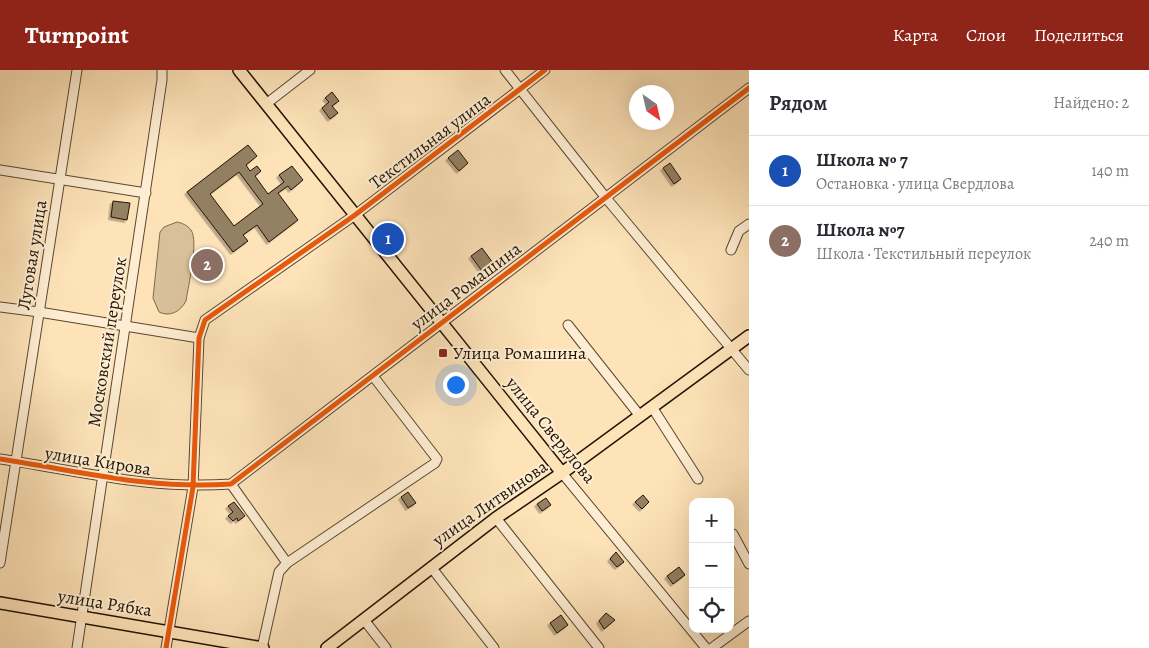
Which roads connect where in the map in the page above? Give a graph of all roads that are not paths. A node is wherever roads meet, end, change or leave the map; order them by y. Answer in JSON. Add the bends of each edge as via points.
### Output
{"nodes":[{"id":1,"x":77,"y":70,"type":"edge"},
{"id":2,"x":162,"y":70,"type":"edge"},
{"id":3,"x":239,"y":70,"type":"edge"},
{"id":4,"x":310,"y":70,"type":"edge"},
{"id":5,"x":505,"y":70,"type":"edge"},
{"id":6,"x":545,"y":70,"type":"edge"},
{"id":7,"x":749,"y":88,"type":"edge"},
{"id":8,"x":520,"y":89,"type":"junction"},
{"id":9,"x":266,"y":104,"type":"junction"},
{"id":10,"x":0,"y":170,"type":"edge"},
{"id":11,"x":60,"y":179,"type":"junction"},
{"id":12,"x":146,"y":193,"type":"junction"},
{"id":13,"x":606,"y":198,"type":"junction"},
{"id":14,"x":355,"y":215,"type":"junction"},
{"id":15,"x":749,"y":224,"type":"edge"},
{"id":16,"x":731,"y":250,"type":"dead end"},
{"id":17,"x":0,"y":307,"type":"edge"},
{"id":18,"x":39,"y":312,"type":"junction"},
{"id":19,"x":443,"y":321,"type":"junction"},
{"id":20,"x":568,"y":325,"type":"dead end"},
{"id":21,"x":126,"y":326,"type":"junction"},
{"id":22,"x":749,"y":336,"type":"edge"},
{"id":23,"x":199,"y":338,"type":"junction"},
{"id":24,"x":732,"y":347,"type":"junction"},
{"id":25,"x":749,"y":370,"type":"edge"},
{"id":26,"x":373,"y":376,"type":"junction"},
{"id":27,"x":652,"y":407,"type":"junction"},
{"id":28,"x":640,"y":416,"type":"junction"},
{"id":29,"x":0,"y":459,"type":"edge"},
{"id":30,"x":16,"y":461,"type":"junction"},
{"id":31,"x":562,"y":473,"type":"junction"},
{"id":32,"x":103,"y":478,"type":"junction"},
{"id":33,"x":698,"y":479,"type":"dead end"},
{"id":34,"x":231,"y":484,"type":"junction"},
{"id":35,"x":193,"y":487,"type":"junction"},
{"id":36,"x":496,"y":518,"type":"junction"},
{"id":37,"x":734,"y":536,"type":"edge"},
{"id":38,"x":0,"y":563,"type":"edge"},
{"id":39,"x":287,"y":563,"type":"junction"},
{"id":40,"x":749,"y":564,"type":"edge"},
{"id":41,"x":431,"y":568,"type":"junction"},
{"id":42,"x":0,"y":603,"type":"edge"},
{"id":43,"x":82,"y":616,"type":"junction"},
{"id":44,"x":365,"y":621,"type":"junction"},
{"id":45,"x":749,"y":622,"type":"edge"},
{"id":46,"x":169,"y":631,"type":"junction"},
{"id":47,"x":77,"y":648,"type":"edge"},
{"id":48,"x":166,"y":648,"type":"edge"},
{"id":49,"x":262,"y":648,"type":"edge"},
{"id":50,"x":326,"y":648,"type":"edge"},
{"id":51,"x":386,"y":648,"type":"edge"},
{"id":52,"x":494,"y":648,"type":"edge"},
{"id":53,"x":599,"y":648,"type":"edge"},
{"id":54,"x":706,"y":648,"type":"edge"},
{"id":55,"x":712,"y":648,"type":"edge"}],
"edges":[{"from":1,"to":11,"type":"street","name":"Луговая улица"},
{"from":2,"to":12,"type":"street","name":"Московский переулок"},
{"from":3,"to":9,"type":"main road","name":"улица Свердлова"},
{"from":4,"to":9,"type":"street"},
{"from":5,"to":8,"type":"street"},
{"from":6,"to":8,"type":"street","name":"Текстильная улица"},
{"from":7,"to":13,"type":"street","name":"улица Ромашина"},
{"from":8,"to":13,"type":"street"},
{"from":8,"to":14,"type":"street","name":"Текстильная улица"},
{"from":9,"to":14,"type":"main road","name":"улица Свердлова"},
{"from":10,"to":11,"type":"street"},
{"from":11,"to":12,"type":"street"},
{"from":11,"to":18,"type":"street","name":"Луговая улица"},
{"from":12,"to":21,"type":"street","name":"Московский переулок"},
{"from":13,"to":19,"type":"street","name":"улица Ромашина"},
{"from":13,"to":24,"type":"street"},
{"from":14,"to":19,"type":"main road","name":"улица Свердлова"},
{"from":14,"to":23,"type":"street","name":"Текстильная улица","via":[[205,320]]},
{"from":15,"to":16,"type":"street","via":[[739,231]]},
{"from":17,"to":18,"type":"street"},
{"from":18,"to":21,"type":"street"},
{"from":18,"to":30,"type":"street","name":"Луговая улица"},
{"from":19,"to":26,"type":"street","name":"улица Ромашина"},
{"from":19,"to":31,"type":"main road","name":"улица Свердлова"},
{"from":20,"to":28,"type":"street"},
{"from":21,"to":23,"type":"street"},
{"from":21,"to":32,"type":"street","name":"Московский переулок"},
{"from":22,"to":24,"type":"main road","name":"улица Литвинова"},
{"from":23,"to":35,"type":"street"},
{"from":24,"to":25,"type":"street"},
{"from":24,"to":27,"type":"main road","name":"улица Литвинова"},
{"from":26,"to":34,"type":"street","name":"улица Ромашина"},
{"from":26,"to":39,"type":"street","via":[[437,459]]},
{"from":27,"to":28,"type":"main road","name":"улица Литвинова"},
{"from":27,"to":33,"type":"street"},
{"from":28,"to":31,"type":"main road","name":"улица Литвинова"},
{"from":29,"to":30,"type":"street","name":"улица Кирова"},
{"from":30,"to":32,"type":"street","name":"улица Кирова"},
{"from":30,"to":38,"type":"street","name":"Луговая улица"},
{"from":31,"to":36,"type":"main road","name":"улица Литвинова"},
{"from":31,"to":54,"type":"street","name":"улица Свердлова"},
{"from":32,"to":35,"type":"street","name":"улица Кирова"},
{"from":32,"to":43,"type":"street","name":"Московский переулок"},
{"from":34,"to":35,"type":"street"},
{"from":34,"to":39,"type":"street"},
{"from":35,"to":46,"type":"street"},
{"from":36,"to":41,"type":"main road","name":"улица Литвинова"},
{"from":36,"to":53,"type":"street"},
{"from":37,"to":40,"type":"street"},
{"from":39,"to":49,"type":"street","via":[[275,582]]},
{"from":41,"to":44,"type":"main road","name":"улица Литвинова"},
{"from":41,"to":52,"type":"street"},
{"from":42,"to":43,"type":"main road","name":"улица Рябка"},
{"from":43,"to":46,"type":"main road","name":"улица Рябка"},
{"from":43,"to":47,"type":"street","name":"Московский переулок"},
{"from":44,"to":50,"type":"main road","name":"улица Литвинова"},
{"from":44,"to":51,"type":"street"},
{"from":45,"to":55,"type":"street"},
{"from":46,"to":48,"type":"street"},
{"from":46,"to":49,"type":"main road","name":"улица Рябка"}]}
